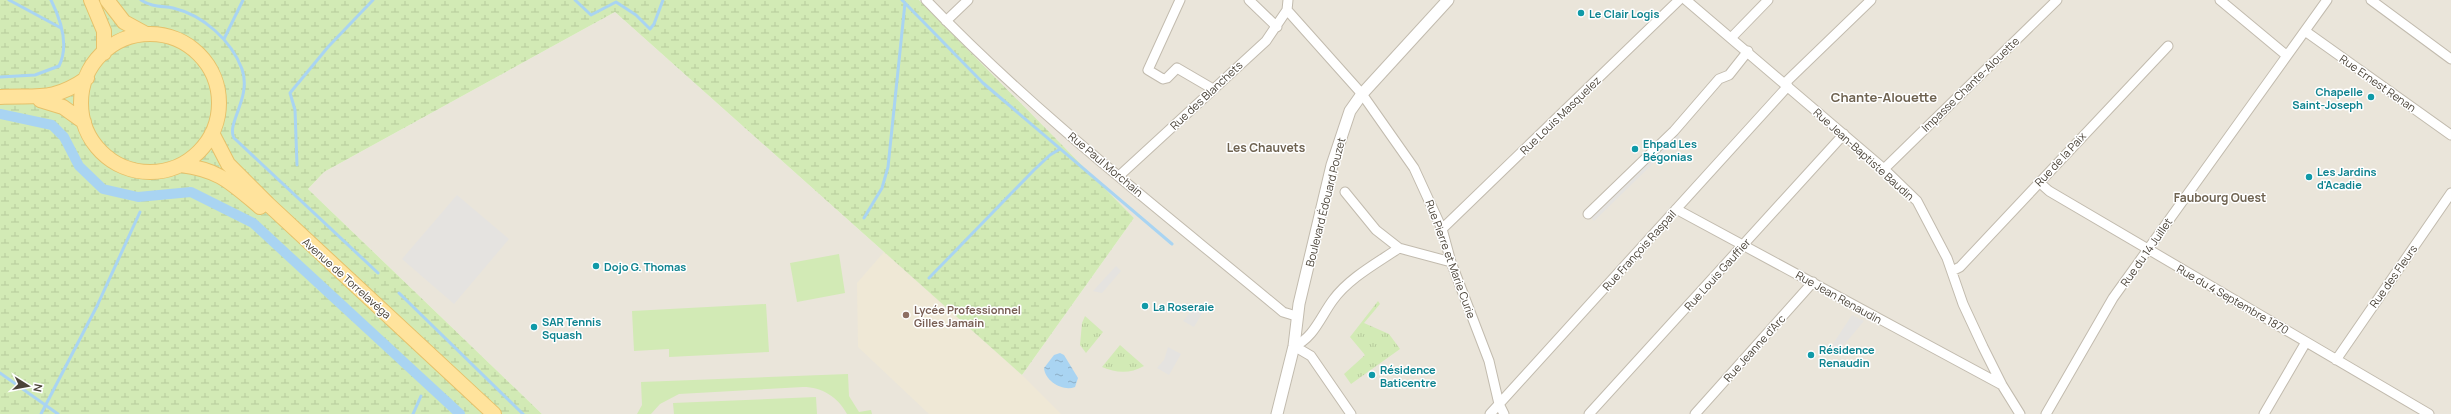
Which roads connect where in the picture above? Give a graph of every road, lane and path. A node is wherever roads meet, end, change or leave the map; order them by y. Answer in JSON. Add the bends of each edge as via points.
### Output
{"nodes":[{"id":1,"x":91,"y":0,"type":"edge"},
{"id":2,"x":926,"y":0,"type":"edge"},
{"id":3,"x":968,"y":0,"type":"edge"},
{"id":4,"x":1180,"y":0,"type":"edge"},
{"id":5,"x":1249,"y":0,"type":"edge"},
{"id":6,"x":1288,"y":0,"type":"edge"},
{"id":7,"x":1448,"y":0,"type":"edge"},
{"id":8,"x":1679,"y":0,"type":"edge"},
{"id":9,"x":1686,"y":0,"type":"edge"},
{"id":10,"x":1768,"y":0,"type":"edge"},
{"id":11,"x":1871,"y":0,"type":"edge"},
{"id":12,"x":2057,"y":0,"type":"edge"},
{"id":13,"x":2220,"y":0,"type":"edge"},
{"id":14,"x":2327,"y":0,"type":"edge"},
{"id":15,"x":2371,"y":0,"type":"edge"},
{"id":16,"x":108,"y":2,"type":"edge"},
{"id":17,"x":1287,"y":10,"type":"junction"},
{"id":18,"x":946,"y":21,"type":"junction"},
{"id":19,"x":1277,"y":27,"type":"junction"},
{"id":20,"x":2305,"y":31,"type":"junction"},
{"id":21,"x":146,"y":34,"type":"junction"},
{"id":22,"x":1732,"y":37,"type":"junction"},
{"id":23,"x":2168,"y":46,"type":"dead end"},
{"id":24,"x":1748,"y":51,"type":"junction"},
{"id":25,"x":104,"y":53,"type":"junction"},
{"id":26,"x":2286,"y":55,"type":"junction"},
{"id":27,"x":2451,"y":59,"type":"edge"},
{"id":28,"x":86,"y":78,"type":"junction"},
{"id":29,"x":1786,"y":84,"type":"junction"},
{"id":30,"x":1213,"y":89,"type":"junction"},
{"id":31,"x":1362,"y":94,"type":"junction"},
{"id":32,"x":0,"y":97,"type":"edge"},
{"id":33,"x":30,"y":98,"type":"junction"},
{"id":34,"x":84,"y":122,"type":"junction"},
{"id":35,"x":212,"y":133,"type":"junction"},
{"id":36,"x":1844,"y":134,"type":"junction"},
{"id":37,"x":2451,"y":135,"type":"edge"},
{"id":38,"x":181,"y":164,"type":"junction"},
{"id":39,"x":1884,"y":169,"type":"junction"},
{"id":40,"x":1119,"y":176,"type":"junction"},
{"id":41,"x":2039,"y":182,"type":"junction"},
{"id":42,"x":1345,"y":192,"type":"dead end"},
{"id":43,"x":2451,"y":193,"type":"edge"},
{"id":44,"x":1676,"y":210,"type":"junction"},
{"id":45,"x":1588,"y":214,"type":"dead end"},
{"id":46,"x":1442,"y":229,"type":"junction"},
{"id":47,"x":1744,"y":244,"type":"junction"},
{"id":48,"x":1399,"y":248,"type":"junction"},
{"id":49,"x":2147,"y":249,"type":"junction"},
{"id":50,"x":1451,"y":262,"type":"junction"},
{"id":51,"x":1952,"y":271,"type":"junction"},
{"id":52,"x":1813,"y":282,"type":"junction"},
{"id":53,"x":1296,"y":316,"type":"junction"},
{"id":54,"x":2306,"y":342,"type":"junction"},
{"id":55,"x":1294,"y":346,"type":"junction"},
{"id":56,"x":2336,"y":360,"type":"junction"},
{"id":57,"x":2002,"y":385,"type":"junction"},
{"id":58,"x":1499,"y":404,"type":"junction"},
{"id":59,"x":480,"y":414,"type":"edge"},
{"id":60,"x":494,"y":414,"type":"edge"},
{"id":61,"x":1277,"y":414,"type":"edge"},
{"id":62,"x":1350,"y":414,"type":"edge"},
{"id":63,"x":1490,"y":414,"type":"edge"},
{"id":64,"x":1504,"y":414,"type":"edge"},
{"id":65,"x":1589,"y":414,"type":"edge"},
{"id":66,"x":1695,"y":414,"type":"edge"},
{"id":67,"x":2020,"y":414,"type":"edge"},
{"id":68,"x":2046,"y":414,"type":"edge"},
{"id":69,"x":2264,"y":414,"type":"edge"},
{"id":70,"x":2429,"y":414,"type":"edge"}],
"edges":[{"from":1,"to":25,"type":"main road","via":[[104,31]]},
{"from":2,"to":18,"type":"street","name":"Rue Paul Morchain"},
{"from":3,"to":18,"type":"street"},
{"from":4,"to":30,"type":"street","via":[[1148,70],[1162,79],[1167,78],[1177,68]]},
{"from":5,"to":19,"type":"street"},
{"from":6,"to":17,"type":"street"},
{"from":7,"to":31,"type":"street","name":"Boulevard Édouard Pouzet"},
{"from":8,"to":46,"type":"street","name":"Rue Louis Masquelez"},
{"from":9,"to":22,"type":"street","name":"Rue Jean-Baptiste Baudin"},
{"from":10,"to":22,"type":"street"},
{"from":11,"to":29,"type":"street","name":"Rue François Raspail"},
{"from":12,"to":39,"type":"street","name":"Impasse Chante-Alouette"},
{"from":13,"to":26,"type":"street"},
{"from":14,"to":20,"type":"street","name":"Rue du 14 Juillet"},
{"from":15,"to":27,"type":"street"},
{"from":16,"to":21,"type":"main road","via":[[124,22]]},
{"from":17,"to":19,"type":"street","name":"Rue des Blanchets"},
{"from":17,"to":31,"type":"street","name":"Rue Pierre et Marie Curie"},
{"from":18,"to":40,"type":"street","name":"Rue Paul Morchain","via":[[1007,79]]},
{"from":19,"to":30,"type":"street","name":"Rue des Blanchets","via":[[1266,41]]},
{"from":20,"to":26,"type":"street","name":"Rue du 14 Juillet"},
{"from":20,"to":37,"type":"street","name":"Rue Ernest Renan"},
{"from":21,"to":25,"type":"main road","via":[[122,41]]},
{"from":21,"to":35,"type":"main road","via":[[170,37],[181,42],[191,48],[207,65],[215,81],[219,98],[219,110]]},
{"from":22,"to":24,"type":"street","name":"Rue Jean-Baptiste Baudin"},
{"from":23,"to":41,"type":"street","name":"Rue de la Paix"},
{"from":24,"to":29,"type":"street","name":"Rue Jean-Baptiste Baudin"},
{"from":24,"to":45,"type":"street","via":[[1729,75],[1719,79],[1674,131]]},
{"from":25,"to":28,"type":"main road"},
{"from":26,"to":49,"type":"street","name":"Rue du 14 Juillet"},
{"from":28,"to":33,"type":"main road","via":[[63,93]]},
{"from":28,"to":34,"type":"main road","via":[[82,100]]},
{"from":29,"to":36,"type":"street","name":"Rue Jean-Baptiste Baudin"},
{"from":29,"to":44,"type":"street","name":"Rue François Raspail"},
{"from":30,"to":40,"type":"street","name":"Rue des Blanchets"},
{"from":31,"to":46,"type":"street","name":"Rue Pierre et Marie Curie","via":[[1414,168]]},
{"from":31,"to":53,"type":"street","name":"Boulevard Édouard Pouzet","via":[[1350,111],[1340,137]]},
{"from":32,"to":33,"type":"main road"},
{"from":33,"to":34,"type":"main road","via":[[63,107]]},
{"from":34,"to":38,"type":"main road","via":[[97,146],[118,164],[150,172],[166,170]]},
{"from":35,"to":38,"type":"main road","via":[[202,148]]},
{"from":35,"to":60,"type":"main road","name":"Avenue de Torrelavéga","via":[[228,164],[272,208]]},
{"from":36,"to":39,"type":"street","name":"Rue Jean-Baptiste Baudin"},
{"from":36,"to":47,"type":"street","name":"Rue Louis Gauffier"},
{"from":38,"to":59,"type":"main road","name":"Avenue de Torrelavéga","via":[[209,169],[233,184]]},
{"from":39,"to":51,"type":"street","name":"Rue Jean-Baptiste Baudin","via":[[1924,211]]},
{"from":40,"to":53,"type":"street","name":"Rue Paul Morchain","via":[[1283,312]]},
{"from":41,"to":49,"type":"street","name":"Rue du 4 Septembre 1870","via":[[2049,191]]},
{"from":41,"to":51,"type":"street","name":"Rue de la Paix","via":[[1960,267]]},
{"from":42,"to":48,"type":"street","via":[[1376,230]]},
{"from":43,"to":56,"type":"street","name":"Rue des Fleurs"},
{"from":44,"to":47,"type":"street","name":"Rue Jean Renaudin"},
{"from":44,"to":58,"type":"street","name":"Rue François Raspail"},
{"from":46,"to":50,"type":"street","name":"Rue Pierre et Marie Curie"},
{"from":47,"to":52,"type":"street","name":"Rue Jean Renaudin"},
{"from":47,"to":65,"type":"street","name":"Rue Louis Gauffier"},
{"from":48,"to":50,"type":"street"},
{"from":48,"to":55,"type":"street","via":[[1333,298],[1305,342]]},
{"from":49,"to":54,"type":"street","name":"Rue du 4 Septembre 1870"},
{"from":49,"to":68,"type":"street","name":"Rue du 14 Juillet","via":[[2105,312]]},
{"from":50,"to":58,"type":"street","name":"Rue Pierre et Marie Curie","via":[[1489,361]]},
{"from":51,"to":57,"type":"street","name":"Rue Jean-Baptiste Baudin","via":[[1963,304]]},
{"from":52,"to":57,"type":"street","name":"Rue Jean Renaudin"},
{"from":52,"to":66,"type":"street","name":"Rue Jeanne d'Arc"},
{"from":53,"to":55,"type":"street","name":"Boulevard Édouard Pouzet"},
{"from":54,"to":56,"type":"street","name":"Rue du 4 Septembre 1870"},
{"from":54,"to":69,"type":"street"},
{"from":55,"to":61,"type":"street","name":"Boulevard Édouard Pouzet"},
{"from":55,"to":62,"type":"street","via":[[1311,356]]},
{"from":56,"to":70,"type":"street","name":"Rue du 4 Septembre 1870"},
{"from":57,"to":67,"type":"street","name":"Rue Jean-Baptiste Baudin"},
{"from":58,"to":63,"type":"street","name":"Rue François Raspail"},
{"from":58,"to":64,"type":"street","name":"Rue Pierre et Marie Curie"}]}
